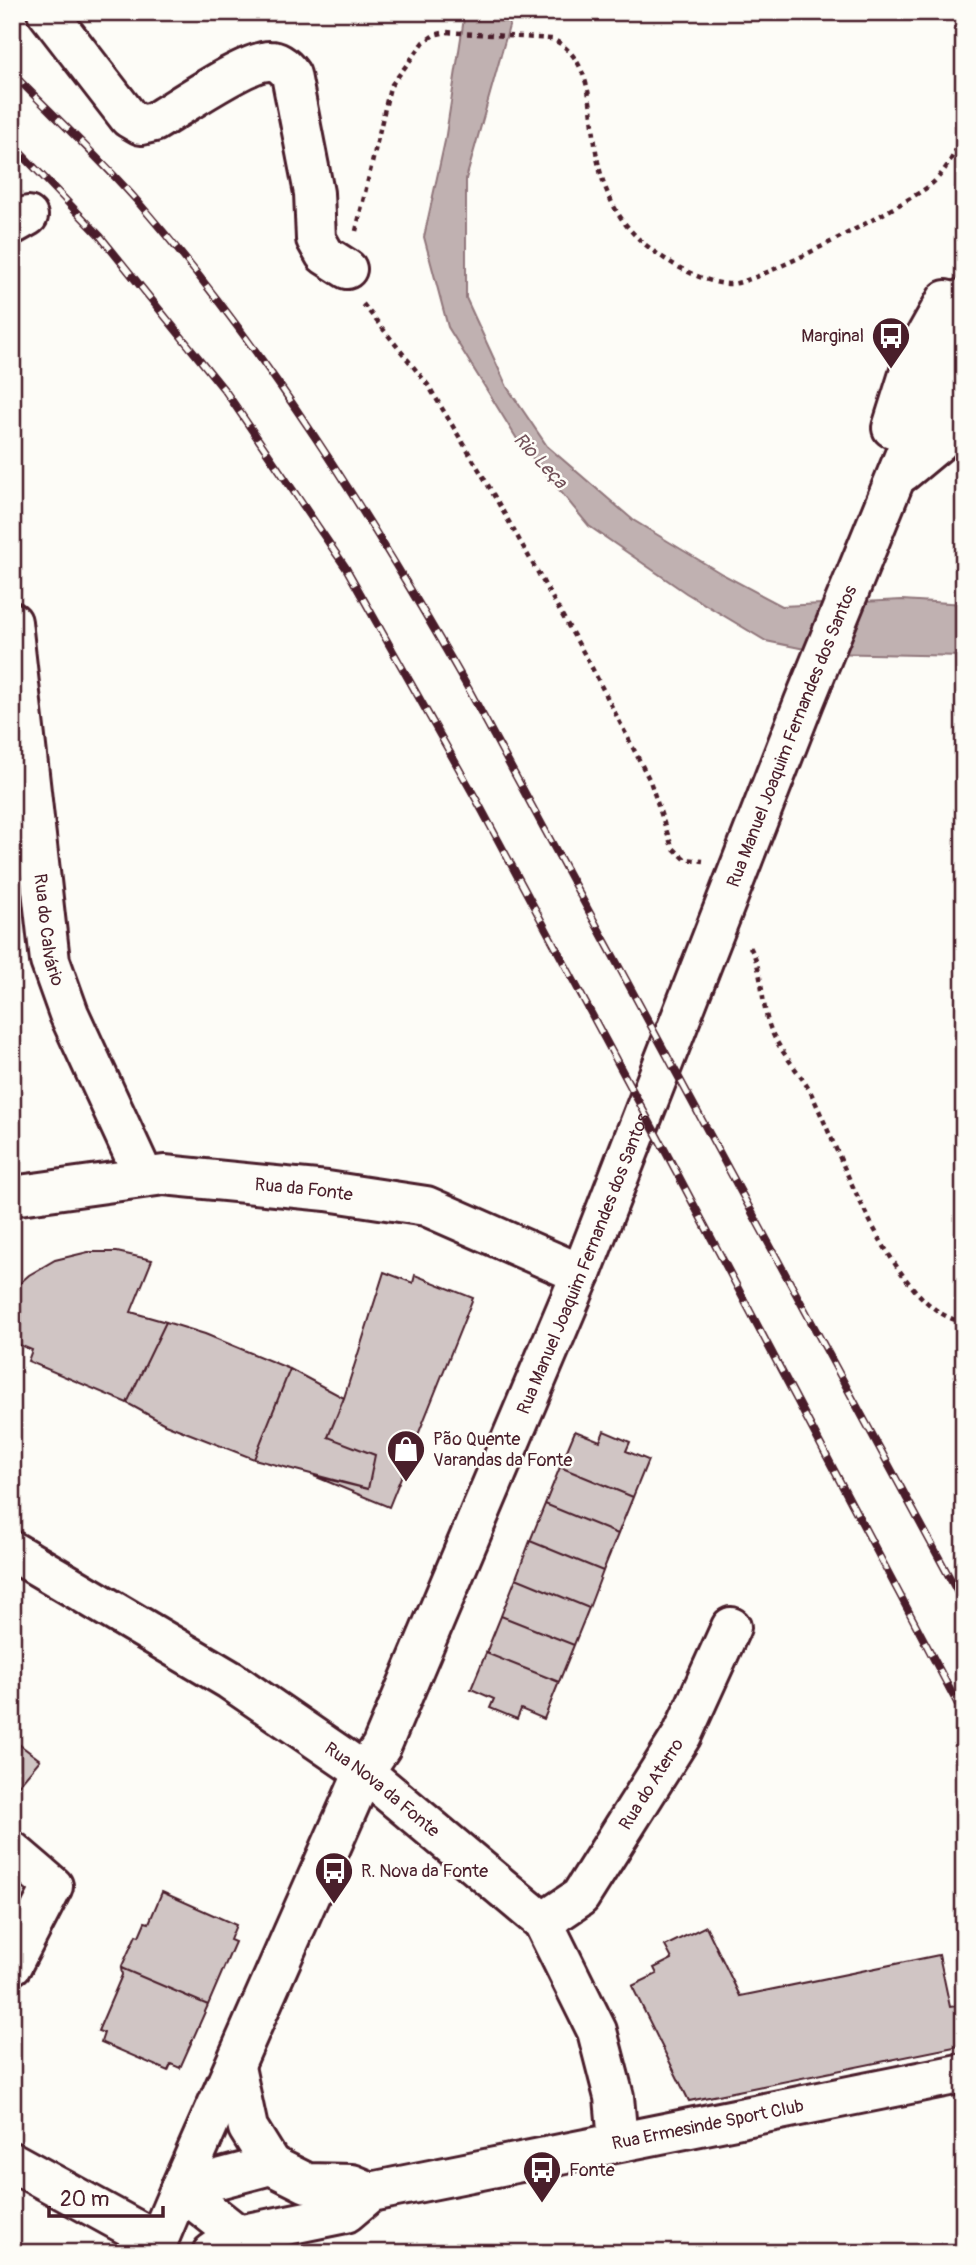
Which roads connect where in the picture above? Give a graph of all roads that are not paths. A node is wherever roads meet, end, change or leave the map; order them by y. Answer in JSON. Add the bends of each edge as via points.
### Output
{"nodes":[{"id":1,"x":47,"y":12,"type":"edge"},
{"id":2,"x":347,"y":269,"type":"road end"},
{"id":3,"x":964,"y":278,"type":"edge"},
{"id":4,"x":961,"y":310,"type":"edge"},
{"id":5,"x":964,"y":392,"type":"edge"},
{"id":6,"x":896,"y":478,"type":"junction"},
{"id":7,"x":12,"y":623,"type":"edge"},
{"id":8,"x":144,"y":1177,"type":"junction"},
{"id":9,"x":12,"y":1196,"type":"edge"},
{"id":10,"x":581,"y":1274,"type":"junction"},
{"id":11,"x":12,"y":1551,"type":"edge"},
{"id":12,"x":731,"y":1626,"type":"dead end"},
{"id":13,"x":364,"y":1772,"type":"junction"},
{"id":14,"x":12,"y":1852,"type":"edge"},
{"id":15,"x":543,"y":1922,"type":"junction"},
{"id":16,"x":12,"y":1965,"type":"edge"},
{"id":17,"x":235,"y":2067,"type":"junction"},
{"id":18,"x":964,"y":2073,"type":"edge"},
{"id":19,"x":618,"y":2141,"type":"junction"},
{"id":20,"x":12,"y":2162,"type":"edge"},
{"id":21,"x":271,"y":2165,"type":"junction"},
{"id":22,"x":180,"y":2189,"type":"junction"},
{"id":23,"x":370,"y":2192,"type":"junction"},
{"id":24,"x":225,"y":2244,"type":"edge"},
{"id":25,"x":155,"y":2247,"type":"edge"}],
"edges":[{"from":1,"to":2,"type":"street","via":[[129,118],[141,125],[155,122],[250,65],[270,61],[284,66],[291,75],[314,193],[316,239],[325,255]]},
{"from":3,"to":6,"type":"street","via":[[937,313],[915,355],[889,438]]},
{"from":4,"to":6,"type":"street","name":"Rua Manuel Joaquim Fernandes dos Santos"},
{"from":5,"to":6,"type":"street","via":[[939,442]]},
{"from":6,"to":10,"type":"street","name":"Rua Manuel Joaquim Fernandes dos Santos"},
{"from":7,"to":8,"type":"street","name":"Rua do Calvário","via":[[50,961],[69,1014]]},
{"from":8,"to":9,"type":"street","name":"Rua da Fonte"},
{"from":8,"to":10,"type":"street","name":"Rua da Fonte","via":[[164,1175],[327,1191],[426,1206]]},
{"from":10,"to":13,"type":"street","name":"Rua Manuel Joaquim Fernandes dos Santos","via":[[381,1747]]},
{"from":11,"to":13,"type":"street","name":"Rua Nova da Fonte","via":[[230,1680]]},
{"from":12,"to":15,"type":"street","name":"Rua do Aterro","via":[[682,1735],[580,1897]]},
{"from":13,"to":15,"type":"street","name":"Rua Nova da Fonte"},
{"from":13,"to":17,"type":"street","name":"Rua Manuel Joaquim Fernandes dos Santos"},
{"from":14,"to":16,"type":"street","via":[[53,1886]]},
{"from":15,"to":19,"type":"street","name":"Rua Nova da Fonte","via":[[597,2031],[614,2097]]},
{"from":17,"to":21,"type":"street","via":[[248,2128]]},
{"from":17,"to":22,"type":"street","name":"Rua Manuel Joaquim Fernandes dos Santos"},
{"from":18,"to":19,"type":"street","name":"Rua Ermesinde Sport Club"},
{"from":19,"to":23,"type":"street","name":"Rua Ermesinde Sport Club"},
{"from":20,"to":25,"type":"street"},
{"from":21,"to":22,"type":"street"},
{"from":21,"to":23,"type":"street","name":"Rua Ermesinde Sport Club","via":[[307,2183],[352,2184]]},
{"from":22,"to":24,"type":"street","name":"Rua Ermesinde Sport Club"},
{"from":22,"to":25,"type":"street","name":"Rua Manuel Joaquim Fernandes dos Santos"},
{"from":23,"to":24,"type":"street","name":"Rua Ermesinde Sport Club","via":[[346,2213]]}]}
